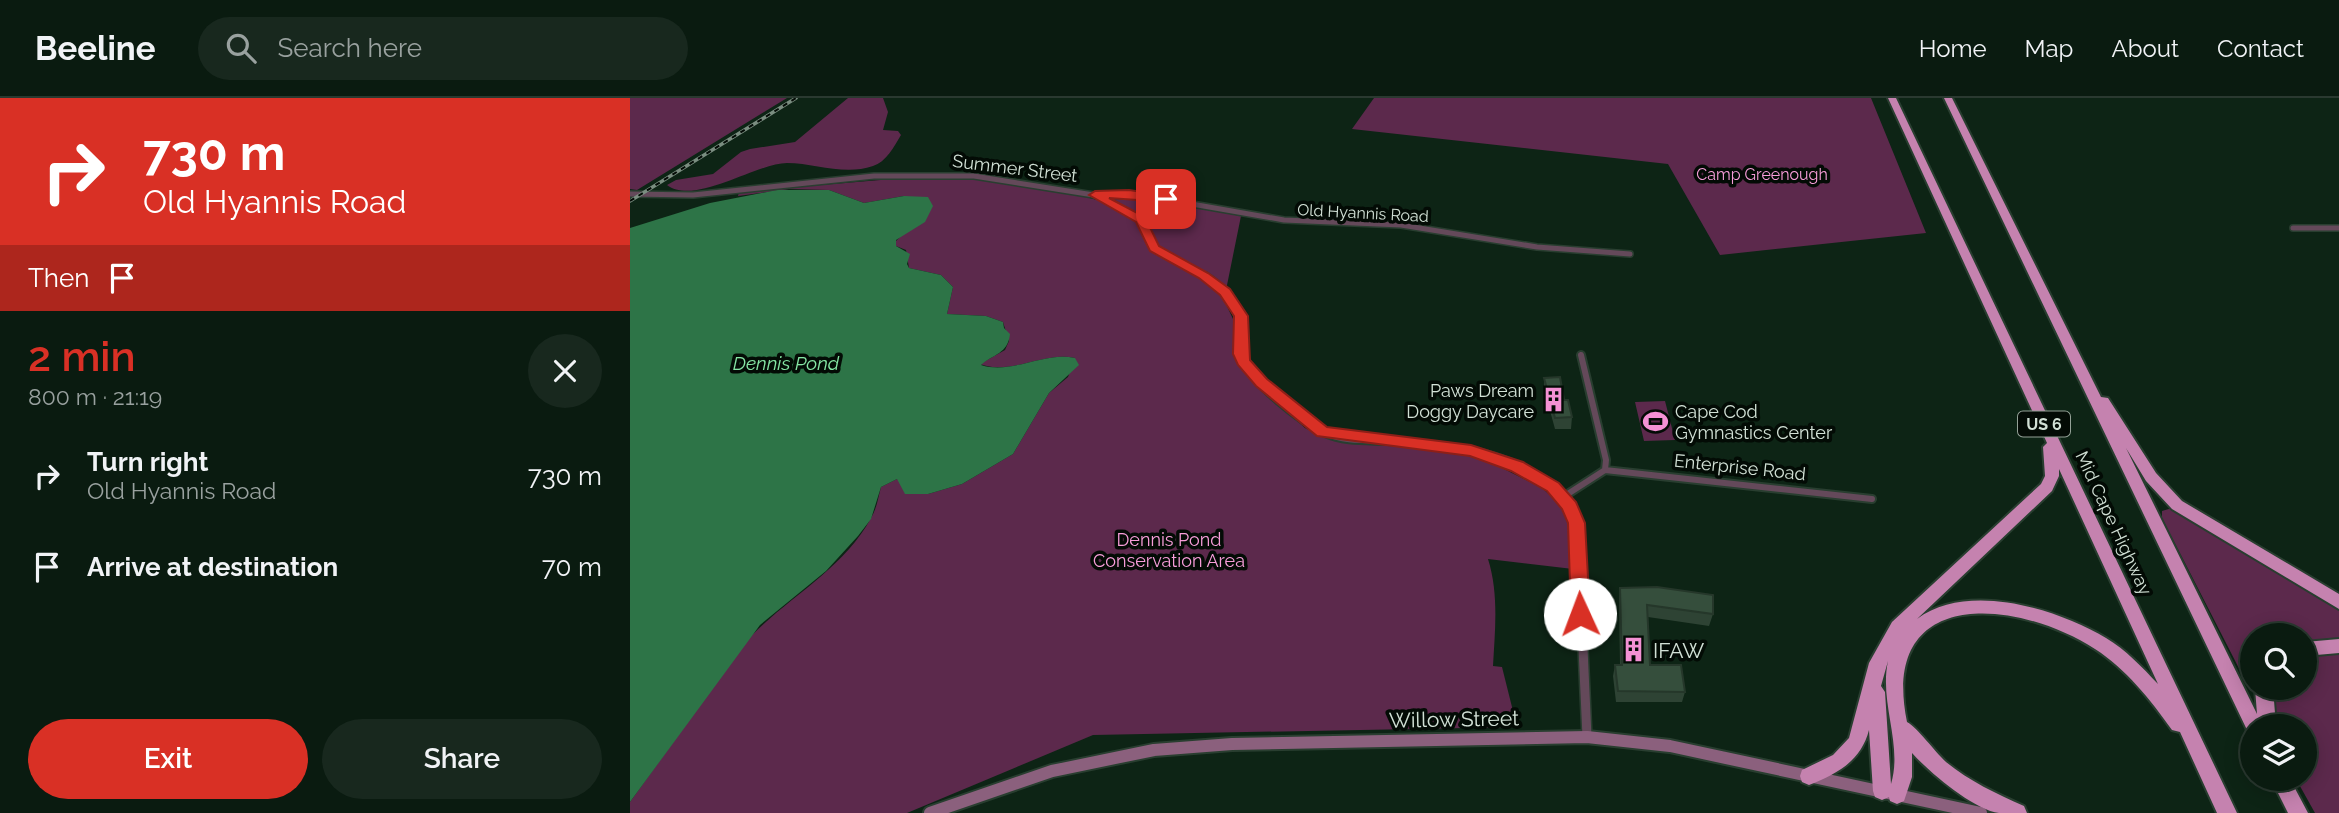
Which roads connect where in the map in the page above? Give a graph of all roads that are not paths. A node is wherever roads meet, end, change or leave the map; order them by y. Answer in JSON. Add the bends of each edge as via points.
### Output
{"nodes":[{"id":1,"x":1892,"y":98,"type":"edge"},
{"id":2,"x":1948,"y":98,"type":"edge"},
{"id":3,"x":630,"y":194,"type":"edge"},
{"id":4,"x":1095,"y":195,"type":"junction"},
{"id":5,"x":2339,"y":228,"type":"edge"},
{"id":6,"x":2293,"y":229,"type":"dead end"},
{"id":7,"x":1630,"y":254,"type":"dead end"},
{"id":8,"x":2060,"y":332,"type":"junction"},
{"id":9,"x":1581,"y":355,"type":"dead end"},
{"id":10,"x":2047,"y":430,"type":"junction"},
{"id":11,"x":1605,"y":470,"type":"junction"},
{"id":12,"x":1563,"y":496,"type":"junction"},
{"id":13,"x":1872,"y":499,"type":"dead end"},
{"id":14,"x":2339,"y":602,"type":"edge"},
{"id":15,"x":2339,"y":646,"type":"edge"},
{"id":16,"x":2317,"y":648,"type":"edge"},
{"id":17,"x":1877,"y":673,"type":"junction"},
{"id":18,"x":2248,"y":714,"type":"edge"},
{"id":19,"x":1900,"y":722,"type":"junction"},
{"id":20,"x":1587,"y":737,"type":"junction"},
{"id":21,"x":2197,"y":750,"type":"junction"},
{"id":22,"x":1809,"y":776,"type":"junction"},
{"id":23,"x":2287,"y":791,"type":"edge"},
{"id":24,"x":1889,"y":793,"type":"junction"},
{"id":25,"x":930,"y":813,"type":"edge"},
{"id":26,"x":1981,"y":813,"type":"edge"},
{"id":27,"x":2017,"y":813,"type":"edge"},
{"id":28,"x":2227,"y":813,"type":"edge"},
{"id":29,"x":2298,"y":813,"type":"edge"}],
"edges":[{"from":1,"to":10,"type":"highway","name":"Mid Cape Highway","number":"US 6"},
{"from":2,"to":8,"type":"highway","name":"Mid Cape Highway","number":"US 6"},
{"from":3,"to":4,"type":"street","name":"Summer Street","via":[[685,196],[914,174],[974,176]]},
{"from":4,"to":7,"type":"street","name":"Old Hyannis Road","via":[[1146,196],[1284,220],[1401,225],[1537,247]]},
{"from":4,"to":12,"type":"street","name":"Summer Street","via":[[1141,220],[1154,248],[1225,292],[1241,316],[1244,362],[1261,382],[1322,432],[1478,453],[1517,467]]},
{"from":5,"to":6,"type":"street"},
{"from":8,"to":14,"type":"highway","via":[[2167,496],[2199,521]]},
{"from":8,"to":18,"type":"highway","name":"Mid Cape Highway","number":"US 6"},
{"from":9,"to":11,"type":"street"},
{"from":10,"to":17,"type":"highway","via":[[2052,469],[2047,487],[1898,627],[1887,642]]},
{"from":10,"to":21,"type":"highway","name":"Mid Cape Highway","number":"US 6"},
{"from":11,"to":12,"type":"street"},
{"from":11,"to":13,"type":"street","name":"Enterprise Road"},
{"from":12,"to":20,"type":"street","via":[[1578,537]]},
{"from":15,"to":16,"type":"highway"},
{"from":17,"to":22,"type":"highway","via":[[1852,750]]},
{"from":17,"to":24,"type":"highway"},
{"from":19,"to":21,"type":"highway","via":[[1894,670],[1900,649],[1914,631],[1952,610],[2000,607],[2057,621],[2111,651],[2145,681]]},
{"from":19,"to":24,"type":"highway","via":[[1905,765]]},
{"from":19,"to":27,"type":"highway","via":[[1944,774]]},
{"from":20,"to":22,"type":"main road","name":"Willow Street","via":[[1670,746]]},
{"from":20,"to":25,"type":"main road","name":"Willow Street","via":[[1231,744],[1154,751],[1052,771]]},
{"from":21,"to":28,"type":"highway","name":"Mid Cape Highway","number":"US 6"},
{"from":22,"to":24,"type":"main road","name":"Willow Street"},
{"from":23,"to":29,"type":"highway"},
{"from":24,"to":26,"type":"main road","name":"Willow Street"}]}
